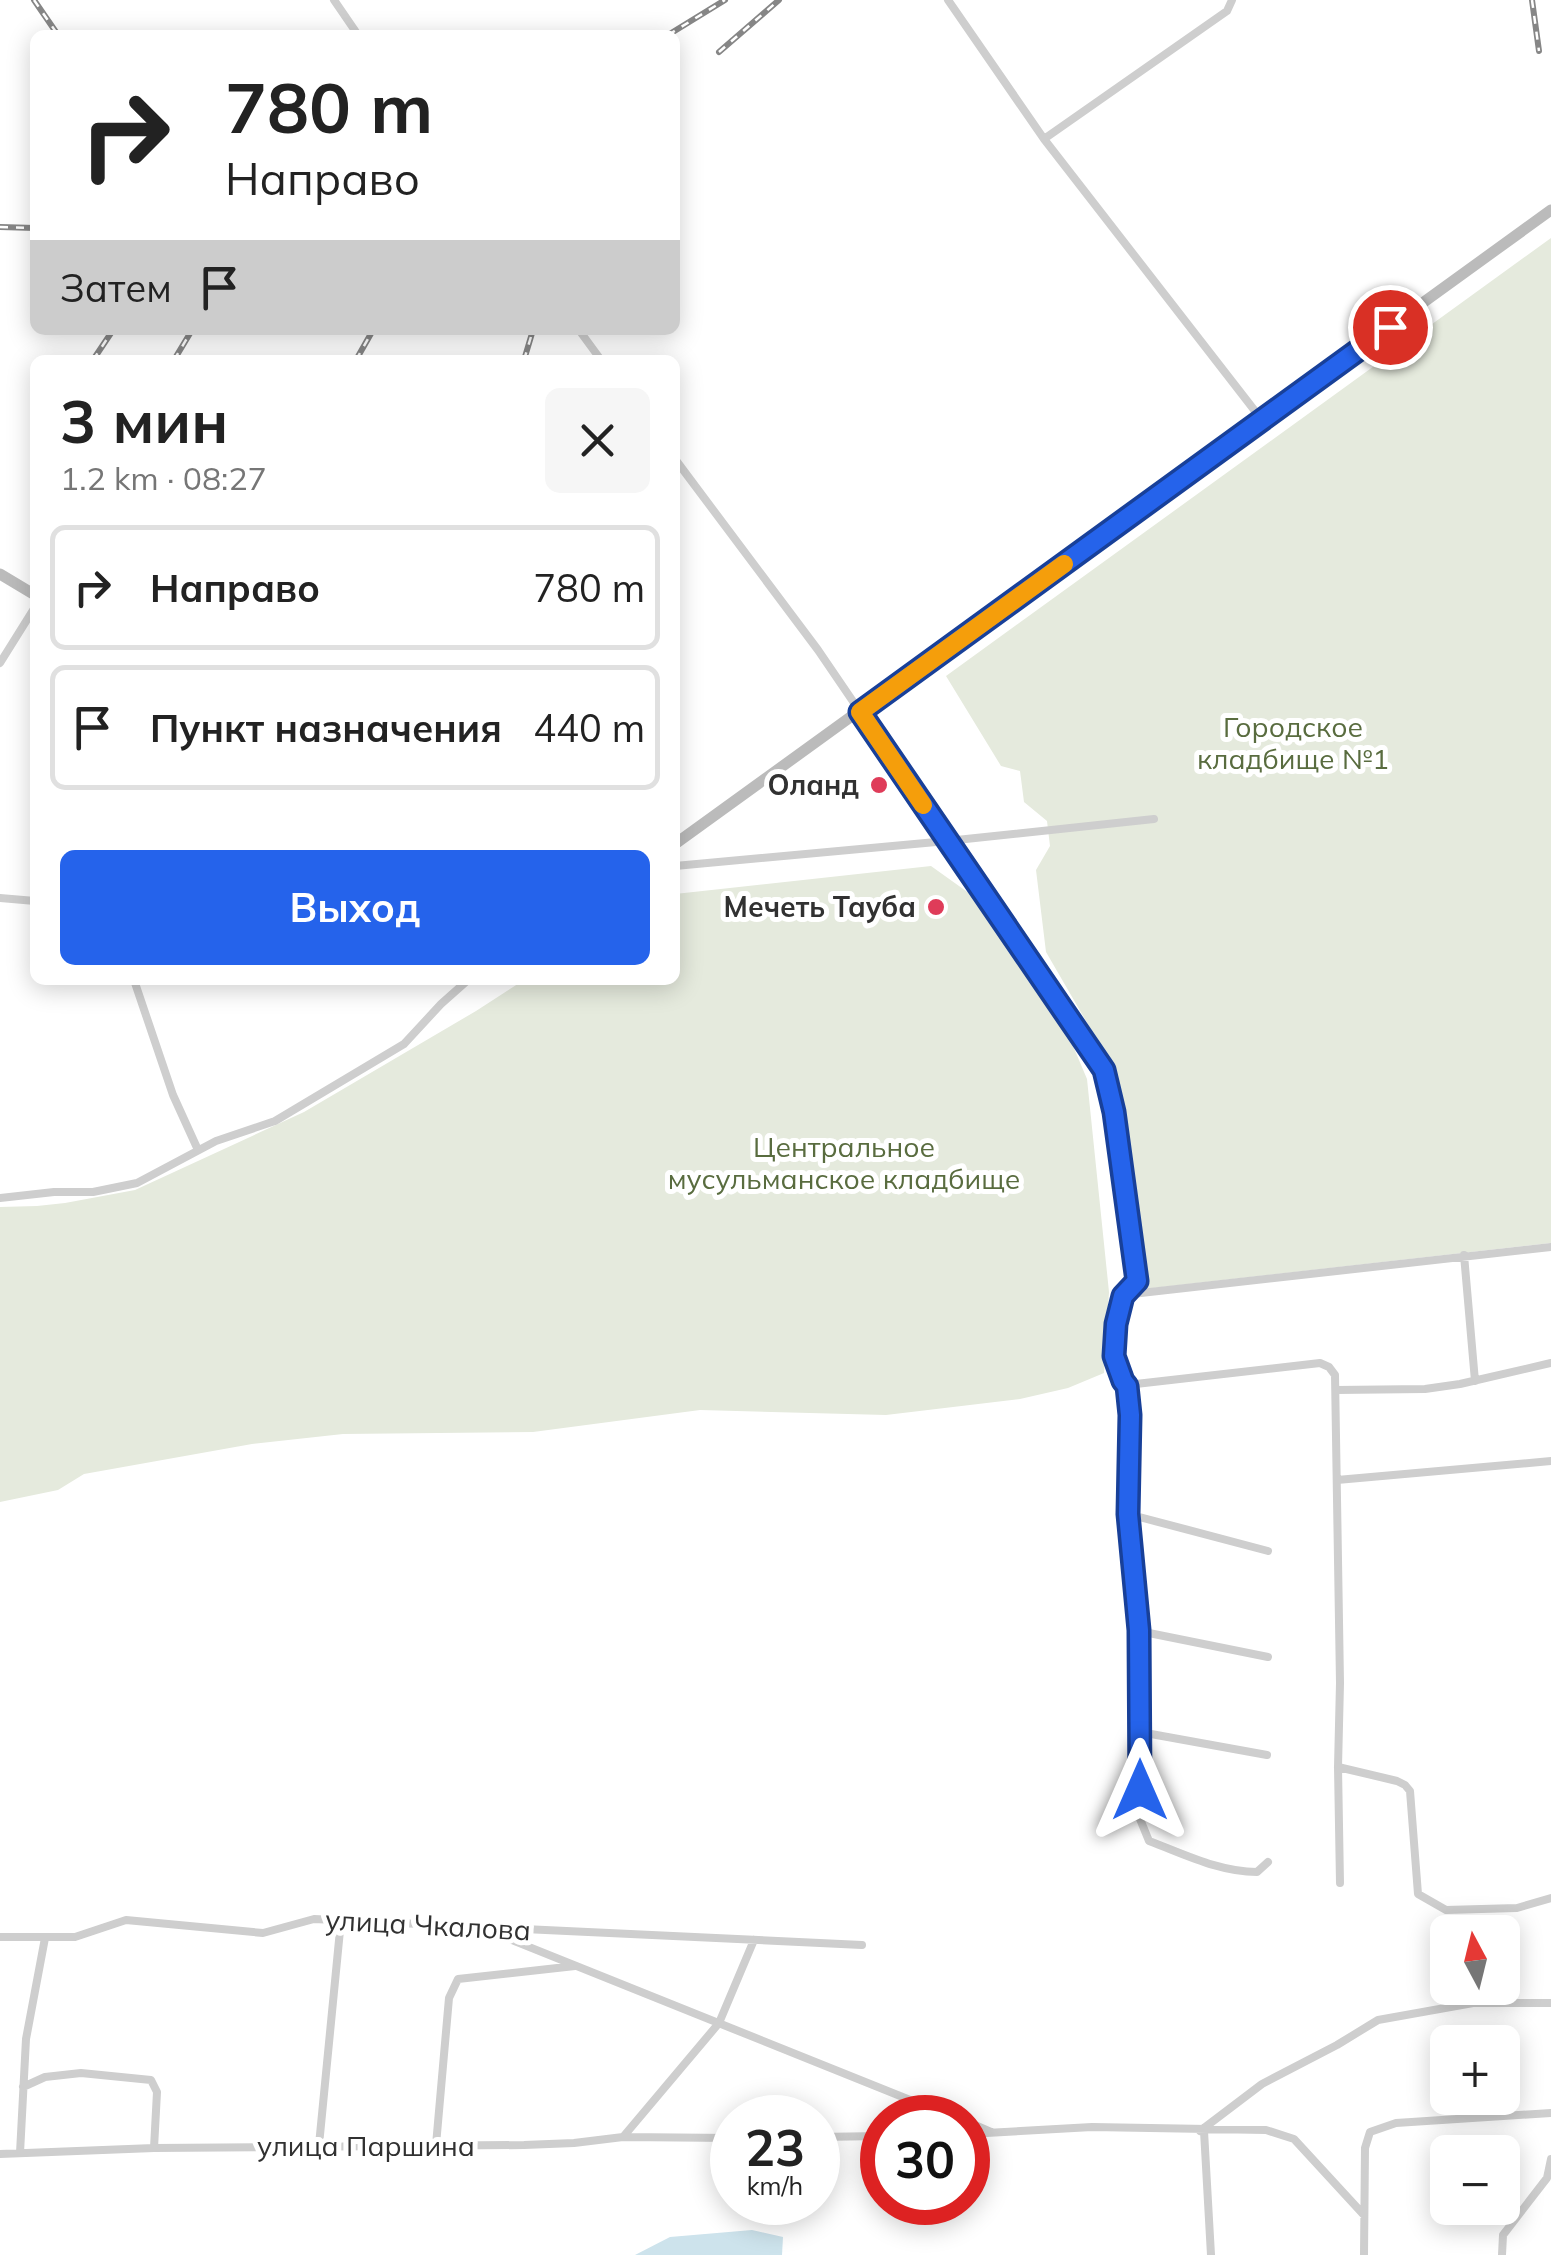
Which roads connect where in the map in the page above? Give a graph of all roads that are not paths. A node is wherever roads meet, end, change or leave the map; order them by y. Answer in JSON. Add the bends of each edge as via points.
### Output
{"nodes":[{"id":1,"x":334,"y":0,"type":"edge"},
{"id":2,"x":948,"y":0,"type":"edge"},
{"id":3,"x":1232,"y":0,"type":"edge"},
{"id":4,"x":355,"y":30,"type":"edge"},
{"id":5,"x":1044,"y":139,"type":"junction"},
{"id":6,"x":1551,"y":210,"type":"edge"},
{"id":7,"x":1262,"y":420,"type":"junction"},
{"id":8,"x":680,"y":465,"type":"edge"},
{"id":9,"x":0,"y":574,"type":"edge"},
{"id":10,"x":30,"y":592,"type":"edge"},
{"id":11,"x":30,"y":615,"type":"edge"},
{"id":12,"x":0,"y":663,"type":"edge"},
{"id":13,"x":860,"y":712,"type":"junction"},
{"id":14,"x":1154,"y":819,"type":"dead end"},
{"id":15,"x":680,"y":840,"type":"edge"},
{"id":16,"x":947,"y":841,"type":"junction"},
{"id":17,"x":680,"y":866,"type":"edge"},
{"id":18,"x":0,"y":898,"type":"edge"},
{"id":19,"x":30,"y":901,"type":"edge"},
{"id":20,"x":136,"y":985,"type":"edge"},
{"id":21,"x":462,"y":985,"type":"edge"},
{"id":22,"x":198,"y":1150,"type":"junction"},
{"id":23,"x":0,"y":1198,"type":"edge"},
{"id":24,"x":1551,"y":1247,"type":"edge"},
{"id":25,"x":1464,"y":1255,"type":"junction"},
{"id":26,"x":1123,"y":1296,"type":"junction"},
{"id":27,"x":1551,"y":1363,"type":"edge"},
{"id":28,"x":1475,"y":1380,"type":"junction"},
{"id":29,"x":1127,"y":1386,"type":"junction"},
{"id":30,"x":1336,"y":1390,"type":"junction"},
{"id":31,"x":1551,"y":1460,"type":"edge"},
{"id":32,"x":1337,"y":1480,"type":"junction"},
{"id":33,"x":1128,"y":1514,"type":"junction"},
{"id":34,"x":1268,"y":1552,"type":"dead end"},
{"id":35,"x":1139,"y":1630,"type":"junction"},
{"id":36,"x":1268,"y":1657,"type":"dead end"},
{"id":37,"x":1140,"y":1732,"type":"junction"},
{"id":38,"x":1267,"y":1755,"type":"dead end"},
{"id":39,"x":1338,"y":1767,"type":"junction"},
{"id":40,"x":1268,"y":1862,"type":"dead end"},
{"id":41,"x":1340,"y":1882,"type":"dead end"},
{"id":42,"x":1551,"y":1898,"type":"edge"},
{"id":43,"x":341,"y":1920,"type":"junction"},
{"id":44,"x":478,"y":1927,"type":"junction"},
{"id":45,"x":0,"y":1937,"type":"edge"},
{"id":46,"x":45,"y":1938,"type":"junction"},
{"id":47,"x":754,"y":1940,"type":"junction"},
{"id":48,"x":862,"y":1946,"type":"dead end"},
{"id":49,"x":575,"y":1966,"type":"junction"},
{"id":50,"x":1551,"y":2003,"type":"edge"},
{"id":51,"x":719,"y":2023,"type":"junction"},
{"id":52,"x":23,"y":2087,"type":"junction"},
{"id":53,"x":898,"y":2095,"type":"edge"},
{"id":54,"x":1551,"y":2113,"type":"edge"},
{"id":55,"x":990,"y":2131,"type":"edge"},
{"id":56,"x":1202,"y":2131,"type":"junction"},
{"id":57,"x":990,"y":2134,"type":"edge"},
{"id":58,"x":996,"y":2134,"type":"junction"},
{"id":59,"x":623,"y":2137,"type":"junction"},
{"id":60,"x":710,"y":2138,"type":"edge"},
{"id":61,"x":319,"y":2145,"type":"junction"},
{"id":62,"x":436,"y":2145,"type":"junction"},
{"id":63,"x":154,"y":2148,"type":"junction"},
{"id":64,"x":20,"y":2153,"type":"junction"},
{"id":65,"x":0,"y":2154,"type":"edge"},
{"id":66,"x":1551,"y":2158,"type":"edge"},
{"id":67,"x":1363,"y":2214,"type":"junction"},
{"id":68,"x":1211,"y":2255,"type":"edge"},
{"id":69,"x":1364,"y":2255,"type":"edge"},
{"id":70,"x":1502,"y":2255,"type":"edge"}],
"edges":[{"from":1,"to":4,"type":"street"},
{"from":2,"to":5,"type":"street"},
{"from":3,"to":5,"type":"street","via":[[1227,10]]},
{"from":5,"to":7,"type":"street"},
{"from":6,"to":7,"type":"main road"},
{"from":7,"to":13,"type":"main road"},
{"from":8,"to":13,"type":"street"},
{"from":9,"to":10,"type":"main road"},
{"from":11,"to":12,"type":"street"},
{"from":13,"to":15,"type":"main road"},
{"from":13,"to":16,"type":"street"},
{"from":14,"to":16,"type":"street"},
{"from":16,"to":17,"type":"street"},
{"from":16,"to":26,"type":"street","via":[[1104,1070],[1137,1281]]},
{"from":18,"to":19,"type":"street"},
{"from":20,"to":22,"type":"street"},
{"from":21,"to":22,"type":"street","via":[[404,1044],[275,1121]]},
{"from":22,"to":23,"type":"street","via":[[136,1183]]},
{"from":24,"to":25,"type":"street"},
{"from":25,"to":26,"type":"street"},
{"from":25,"to":28,"type":"street"},
{"from":26,"to":29,"type":"street","via":[[1114,1356]]},
{"from":27,"to":28,"type":"street"},
{"from":28,"to":30,"type":"street","via":[[1425,1389]]},
{"from":29,"to":30,"type":"street","via":[[1320,1363],[1329,1366]]},
{"from":29,"to":33,"type":"street"},
{"from":30,"to":32,"type":"street"},
{"from":31,"to":32,"type":"street"},
{"from":32,"to":39,"type":"street"},
{"from":33,"to":34,"type":"street"},
{"from":33,"to":35,"type":"street"},
{"from":35,"to":36,"type":"street"},
{"from":35,"to":37,"type":"street"},
{"from":37,"to":38,"type":"street"},
{"from":37,"to":40,"type":"street","via":[[1140,1819],[1148,1840],[1241,1872],[1258,1872]]},
{"from":39,"to":41,"type":"street"},
{"from":39,"to":42,"type":"street","via":[[1410,1791],[1418,1894],[1446,1910],[1518,1908]]},
{"from":43,"to":44,"type":"street","name":"улица Чкалова"},
{"from":43,"to":46,"type":"street","name":"улица Чкалова","via":[[314,1919],[262,1933],[126,1920],[75,1938]]},
{"from":43,"to":61,"type":"street"},
{"from":44,"to":47,"type":"street","name":"улица Чкалова"},
{"from":44,"to":49,"type":"street"},
{"from":45,"to":46,"type":"street","name":"улица Чкалова"},
{"from":46,"to":52,"type":"street"},
{"from":47,"to":48,"type":"street","name":"улица Чкалова"},
{"from":47,"to":51,"type":"street"},
{"from":49,"to":51,"type":"street"},
{"from":49,"to":62,"type":"street","via":[[458,1979],[448,1998]]},
{"from":50,"to":56,"type":"street","via":[[1474,2003],[1378,2020],[1262,2084]]},
{"from":51,"to":53,"type":"street"},
{"from":51,"to":59,"type":"street"},
{"from":52,"to":63,"type":"street","via":[[81,2074],[150,2080],[157,2092]]},
{"from":52,"to":64,"type":"street"},
{"from":54,"to":67,"type":"street","via":[[1396,2123],[1370,2132]]},
{"from":55,"to":58,"type":"street"},
{"from":56,"to":58,"type":"street"},
{"from":56,"to":67,"type":"street","via":[[1266,2130],[1294,2139]]},
{"from":56,"to":68,"type":"street"},
{"from":57,"to":58,"type":"street"},
{"from":59,"to":60,"type":"street","name":"улица Паршина"},
{"from":59,"to":62,"type":"street","name":"улица Паршина"},
{"from":61,"to":62,"type":"street","name":"улица Паршина"},
{"from":61,"to":63,"type":"street","name":"улица Паршина"},
{"from":63,"to":64,"type":"street","name":"улица Паршина"},
{"from":64,"to":65,"type":"street","name":"улица Паршина"},
{"from":66,"to":70,"type":"street","via":[[1547,2178],[1503,2235]]},
{"from":67,"to":69,"type":"street"}]}
